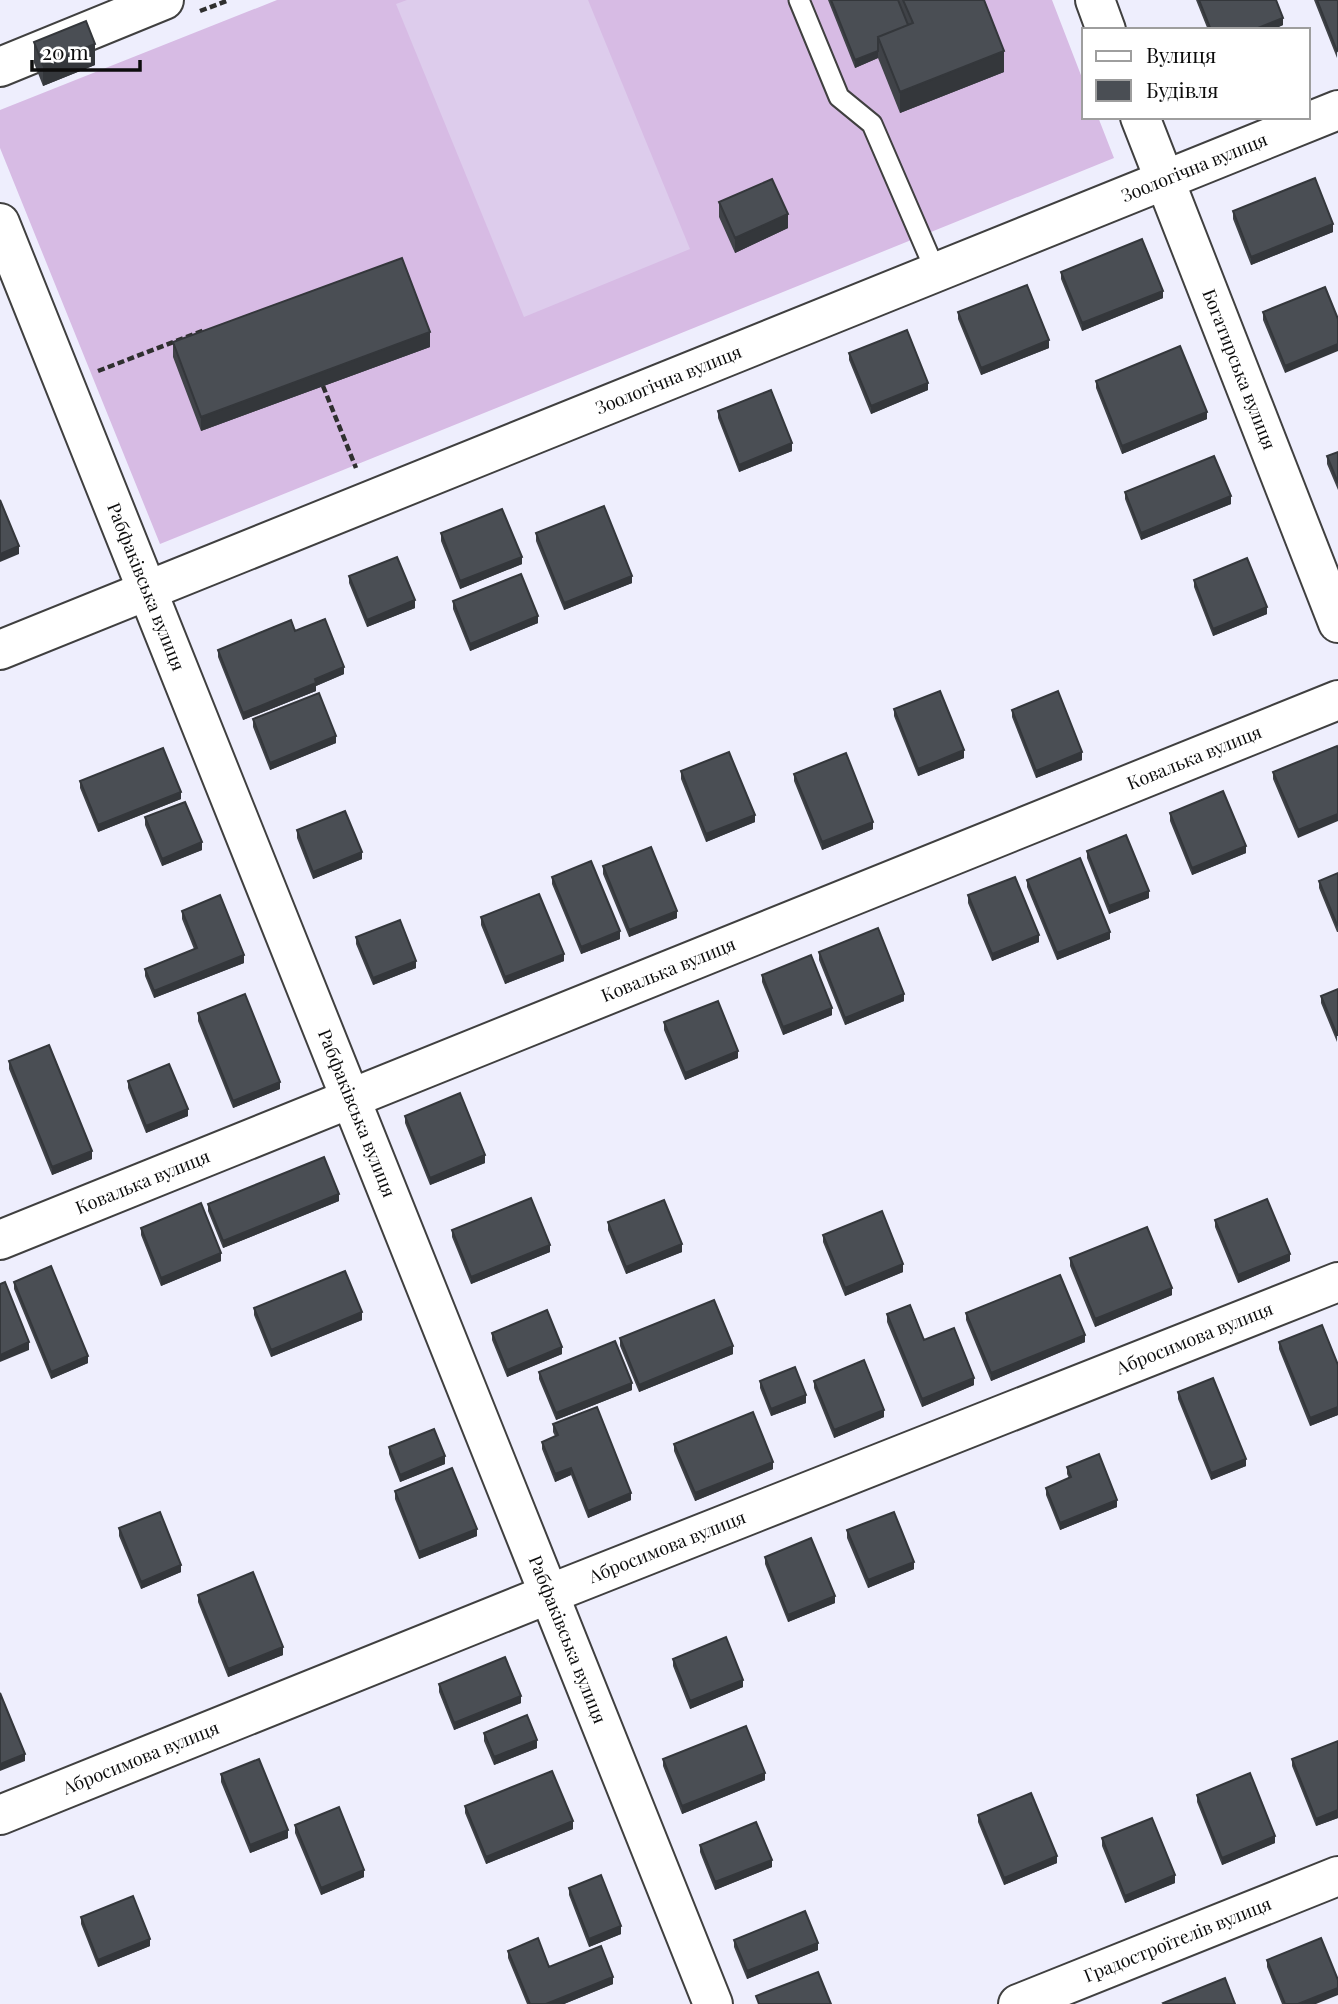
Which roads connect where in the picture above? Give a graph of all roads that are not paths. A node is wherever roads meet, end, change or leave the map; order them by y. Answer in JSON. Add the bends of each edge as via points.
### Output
{"nodes":[{"id":1,"x":164,"y":0,"type":"edge"},
{"id":2,"x":799,"y":0,"type":"edge"},
{"id":3,"x":1095,"y":0,"type":"edge"},
{"id":4,"x":1105,"y":28,"type":"edge"},
{"id":5,"x":0,"y":67,"type":"edge"},
{"id":6,"x":1338,"y":110,"type":"edge"},
{"id":7,"x":1141,"y":119,"type":"edge"},
{"id":8,"x":1164,"y":181,"type":"junction"},
{"id":9,"x":0,"y":223,"type":"edge"},
{"id":10,"x":936,"y":272,"type":"junction"},
{"id":11,"x":147,"y":591,"type":"junction"},
{"id":12,"x":1338,"y":623,"type":"edge"},
{"id":13,"x":0,"y":650,"type":"edge"},
{"id":14,"x":1338,"y":700,"type":"edge"},
{"id":15,"x":350,"y":1098,"type":"junction"},
{"id":16,"x":0,"y":1240,"type":"edge"},
{"id":17,"x":1338,"y":1282,"type":"edge"},
{"id":18,"x":549,"y":1594,"type":"junction"},
{"id":19,"x":0,"y":1815,"type":"edge"},
{"id":20,"x":1338,"y":1876,"type":"edge"},
{"id":21,"x":713,"y":2004,"type":"edge"},
{"id":22,"x":1018,"y":2004,"type":"edge"}],
"edges":[{"from":1,"to":5,"type":"street"},
{"from":2,"to":10,"type":"lane","via":[[839,97],[872,124]]},
{"from":3,"to":4,"type":"street"},
{"from":6,"to":8,"type":"street","name":"Зоологічна вулиця"},
{"from":7,"to":8,"type":"street","name":"Богатирська вулиця"},
{"from":8,"to":10,"type":"street","name":"Зоологічна вулиця"},
{"from":8,"to":12,"type":"street","name":"Богатирська вулиця"},
{"from":9,"to":11,"type":"street","name":"Рабфаківська вулиця"},
{"from":10,"to":11,"type":"street","name":"Зоологічна вулиця"},
{"from":11,"to":13,"type":"street","name":"Зоологічна вулиця"},
{"from":11,"to":15,"type":"street","name":"Рабфаківська вулиця"},
{"from":14,"to":15,"type":"street","name":"Ковалька вулиця"},
{"from":15,"to":16,"type":"street","name":"Ковалька вулиця"},
{"from":15,"to":18,"type":"street","name":"Рабфаківська вулиця"},
{"from":17,"to":18,"type":"street","name":"Абросимова вулиця"},
{"from":18,"to":19,"type":"street","name":"Абросимова вулиця"},
{"from":18,"to":21,"type":"street","name":"Рабфаківська вулиця"},
{"from":20,"to":22,"type":"street","name":"Градостроїтелiв вулиця"}]}
